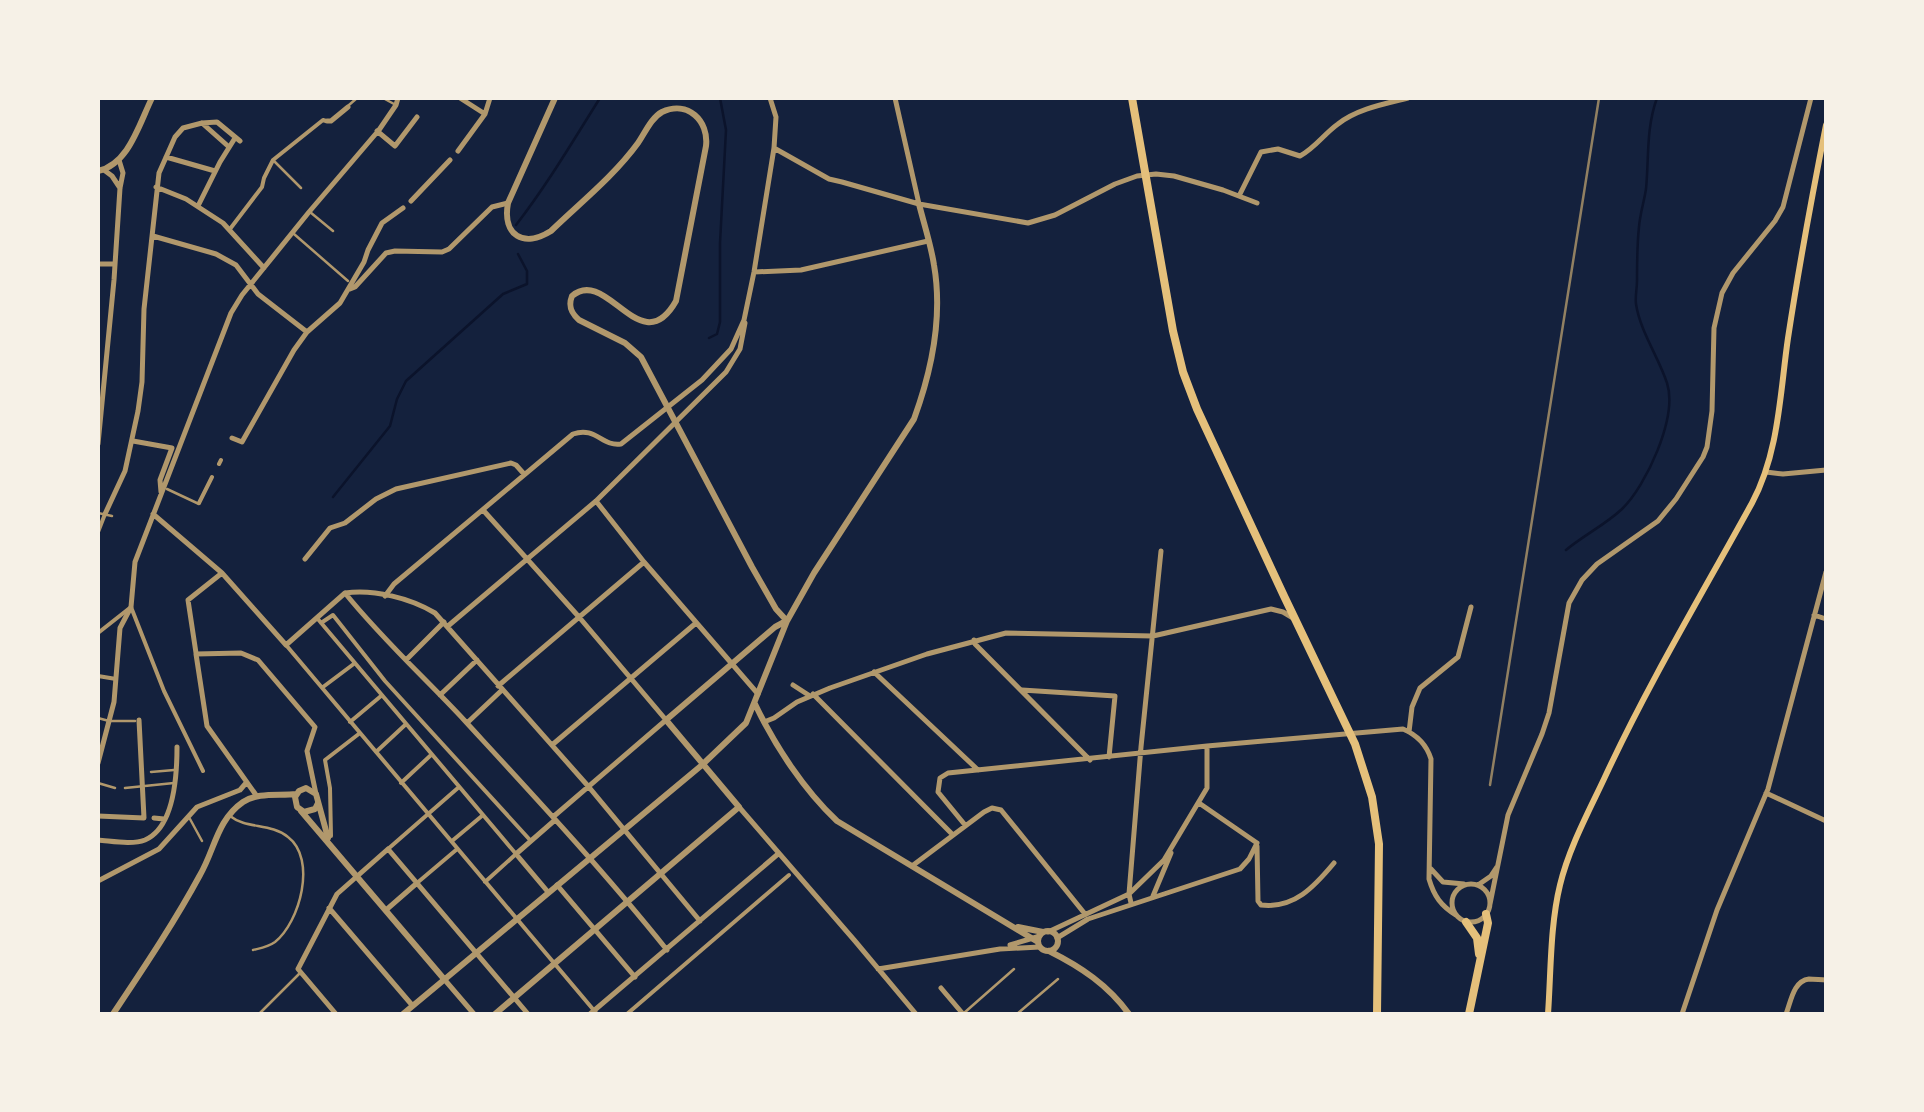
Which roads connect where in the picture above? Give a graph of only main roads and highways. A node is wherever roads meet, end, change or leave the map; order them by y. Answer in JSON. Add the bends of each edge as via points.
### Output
{"nodes":[{"id":1,"x":1132,"y":98,"type":"edge"},
{"id":2,"x":1826,"y":125,"type":"edge"},
{"id":3,"x":1486,"y":914,"type":"road end"},
{"id":4,"x":1466,"y":922,"type":"road end"},
{"id":5,"x":1478,"y":964,"type":"junction"},
{"id":6,"x":1377,"y":1014,"type":"edge"},
{"id":7,"x":1469,"y":1014,"type":"edge"},
{"id":8,"x":1548,"y":1014,"type":"edge"}],
"edges":[{"from":1,"to":6,"type":"main road","via":[[1182,372],[1355,744],[1372,797],[1379,844]]},
{"from":2,"to":8,"type":"main road","via":[[1766,472],[1633,719],[1572,849],[1557,901]]},
{"from":3,"to":5,"type":"main road"},
{"from":4,"to":5,"type":"main road","via":[[1477,938]]},
{"from":5,"to":7,"type":"main road"}]}
